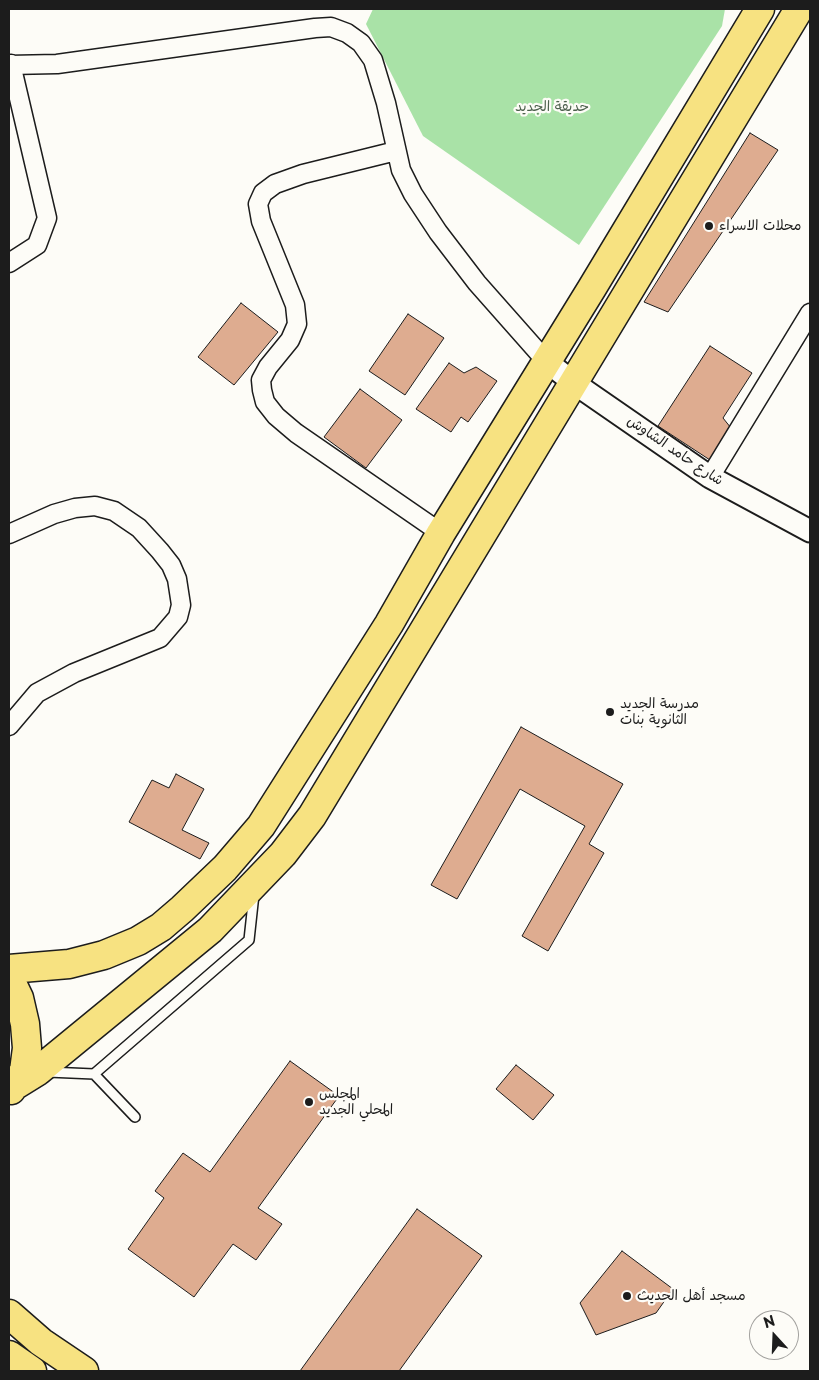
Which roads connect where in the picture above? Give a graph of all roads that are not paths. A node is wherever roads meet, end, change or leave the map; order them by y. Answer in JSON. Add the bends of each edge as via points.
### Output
{"nodes":[{"id":1,"x":760,"y":9,"type":"edge"},
{"id":2,"x":798,"y":9,"type":"edge"},
{"id":3,"x":10,"y":64,"type":"edge"},
{"id":4,"x":396,"y":151,"type":"junction"},
{"id":5,"x":9,"y":263,"type":"edge"},
{"id":6,"x":810,"y":313,"type":"edge"},
{"id":7,"x":546,"y":361,"type":"junction"},
{"id":8,"x":574,"y":383,"type":"junction"},
{"id":9,"x":710,"y":477,"type":"junction"},
{"id":10,"x":810,"y":531,"type":"edge"},
{"id":11,"x":441,"y":533,"type":"junction"},
{"id":12,"x":9,"y":534,"type":"edge"},
{"id":13,"x":9,"y":726,"type":"edge"},
{"id":14,"x":255,"y":886,"type":"junction"},
{"id":15,"x":9,"y":969,"type":"edge"},
{"id":16,"x":9,"y":977,"type":"edge"},
{"id":17,"x":94,"y":1074,"type":"junction"},
{"id":18,"x":21,"y":1083,"type":"edge"},
{"id":19,"x":135,"y":1118,"type":"dead end"},
{"id":20,"x":9,"y":1314,"type":"edge"},
{"id":21,"x":9,"y":1355,"type":"edge"},
{"id":22,"x":32,"y":1371,"type":"edge"},
{"id":23,"x":84,"y":1371,"type":"edge"}],
"edges":[{"from":1,"to":7,"type":"main road"},
{"from":2,"to":8,"type":"main road"},
{"from":3,"to":4,"type":"street","via":[[57,64],[331,27],[347,32],[361,43],[372,60],[382,86]]},
{"from":3,"to":5,"type":"street","via":[[47,218],[37,245]]},
{"from":4,"to":7,"type":"street","via":[[412,194],[438,232],[477,283]]},
{"from":4,"to":11,"type":"street","via":[[303,174],[275,184],[264,193],[258,204],[261,221],[295,305],[297,324],[290,340],[261,380],[262,390],[265,402],[276,416],[296,432]]},
{"from":6,"to":9,"type":"street"},
{"from":7,"to":8,"type":"street","name":"شارع حامد الشاوش"},
{"from":7,"to":11,"type":"main road"},
{"from":8,"to":9,"type":"street","name":"شارع حامد الشاوش"},
{"from":8,"to":14,"type":"main road","via":[[312,816]]},
{"from":9,"to":10,"type":"street","name":"شارع حامد الشاوش"},
{"from":11,"to":15,"type":"main road","via":[[389,624],[286,788],[261,826],[225,868],[162,927],[138,941],[69,964]]},
{"from":12,"to":13,"type":"street","via":[[75,508],[96,506],[114,511],[139,528],[160,551],[176,579],[181,605],[178,617],[160,638],[74,673],[37,693]]},
{"from":14,"to":17,"type":"lane","via":[[249,940]]},
{"from":14,"to":18,"type":"main road","via":[[181,955]]},
{"from":16,"to":18,"type":"main road","via":[[26,1024],[27,1048]]},
{"from":17,"to":18,"type":"lane"},
{"from":17,"to":19,"type":"lane"},
{"from":20,"to":23,"type":"main road","via":[[41,1342]]},
{"from":21,"to":22,"type":"main road"}]}
